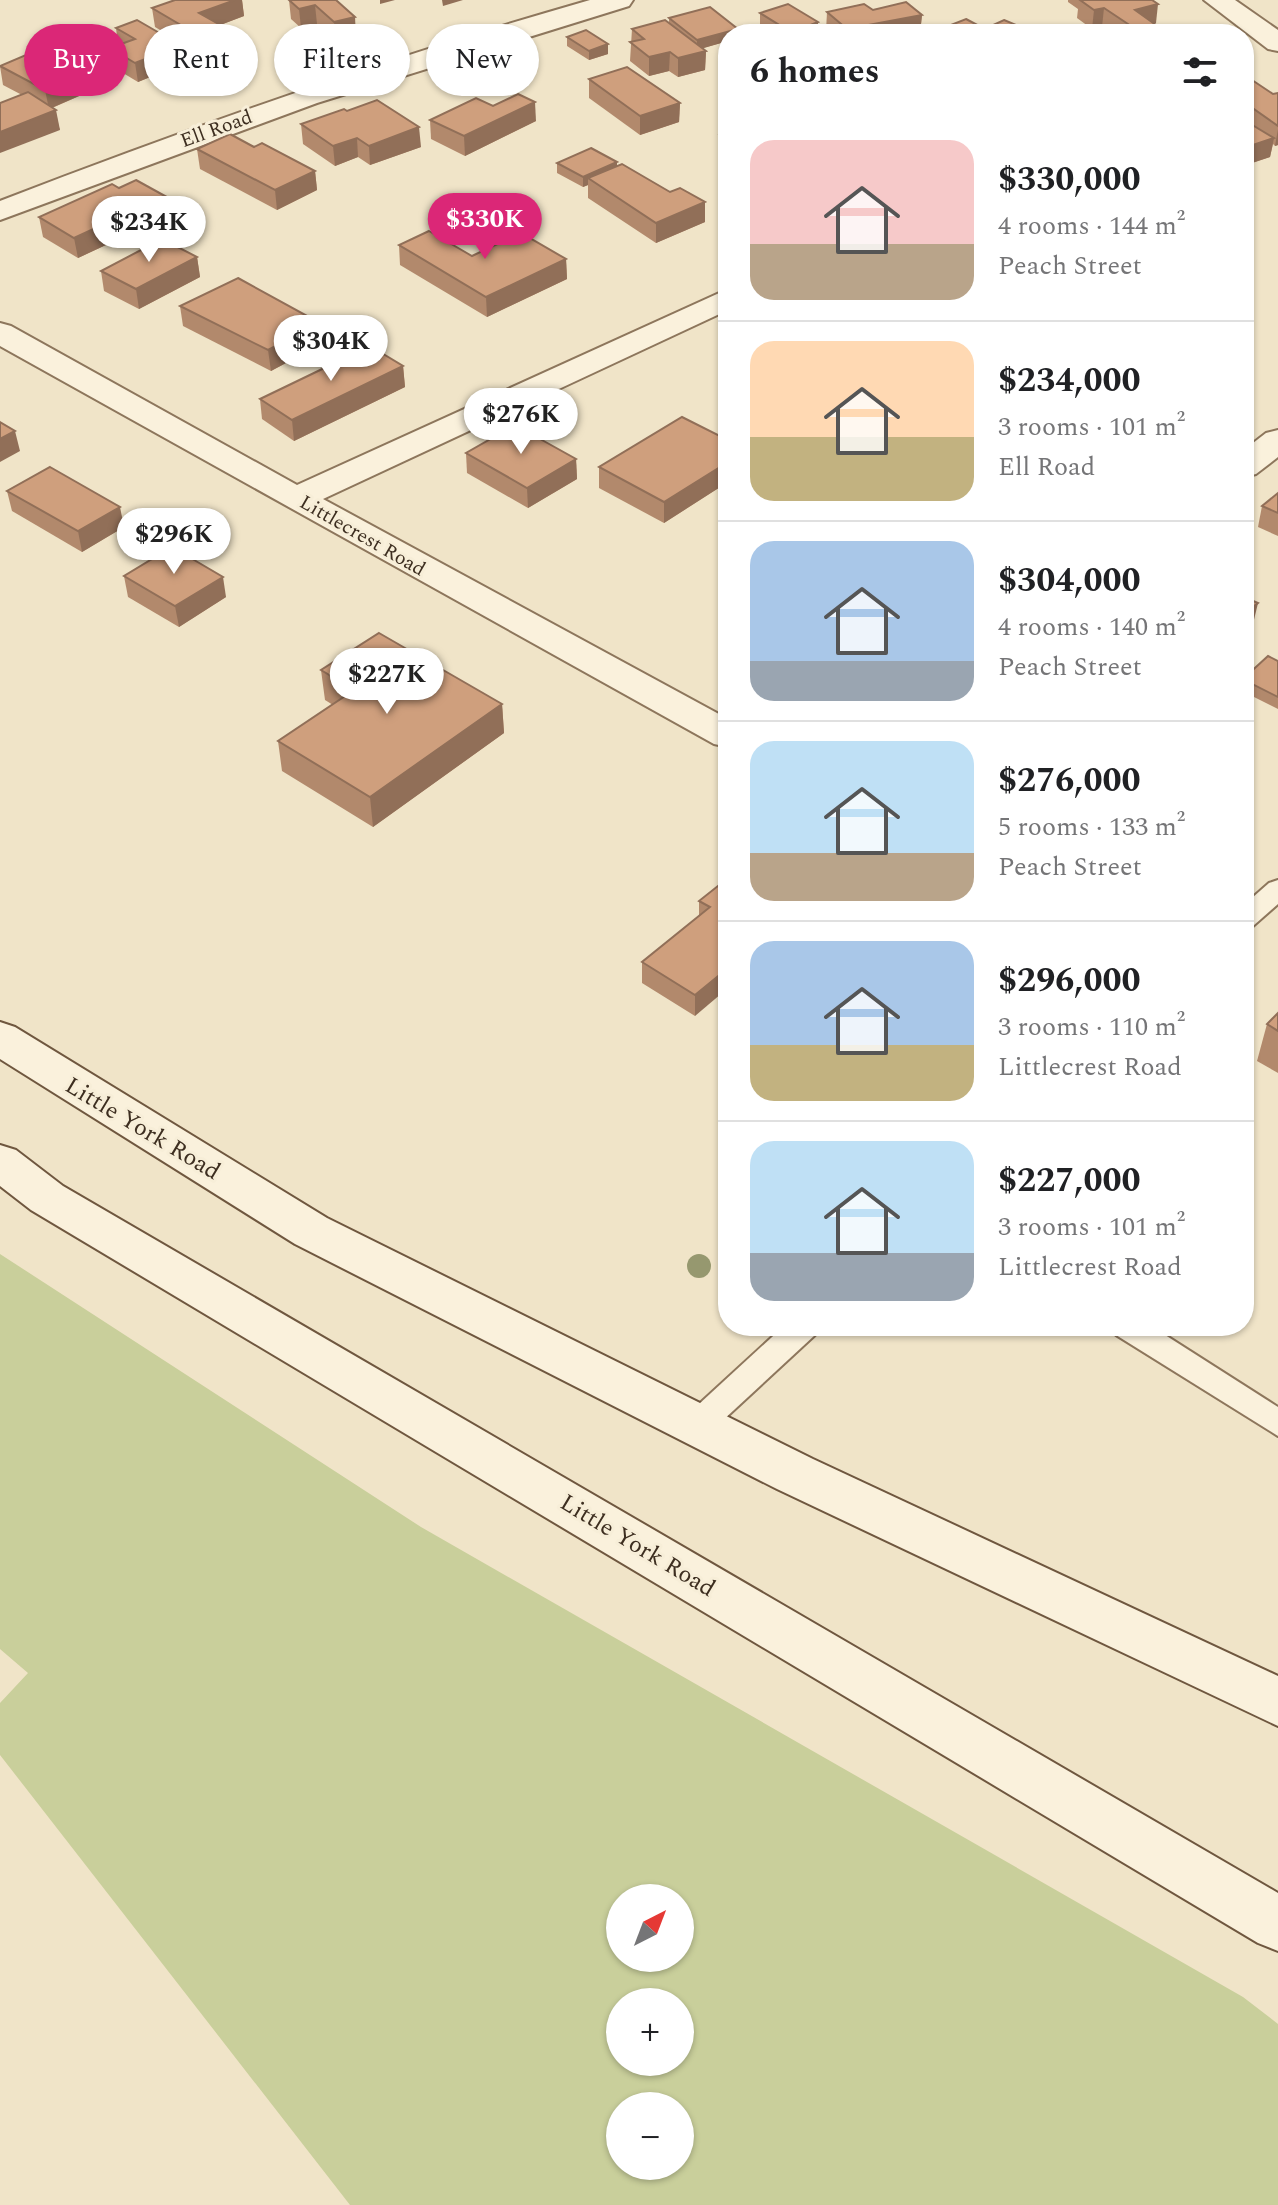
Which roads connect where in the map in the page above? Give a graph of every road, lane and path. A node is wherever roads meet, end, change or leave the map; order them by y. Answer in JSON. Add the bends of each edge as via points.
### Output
{"nodes":[{"id":1,"x":620,"y":0,"type":"edge"},
{"id":2,"x":1217,"y":0,"type":"edge"},
{"id":3,"x":1244,"y":24,"type":"edge"},
{"id":4,"x":1254,"y":33,"type":"edge"},
{"id":5,"x":1270,"y":47,"type":"edge"},
{"id":6,"x":0,"y":211,"type":"edge"},
{"id":7,"x":718,"y":303,"type":"edge"},
{"id":8,"x":0,"y":333,"type":"edge"},
{"id":9,"x":1278,"y":440,"type":"edge"},
{"id":10,"x":1254,"y":459,"type":"edge"},
{"id":11,"x":297,"y":498,"type":"junction"},
{"id":12,"x":718,"y":730,"type":"edge"},
{"id":13,"x":1278,"y":889,"type":"edge"},
{"id":14,"x":1254,"y":911,"type":"edge"},
{"id":15,"x":0,"y":1038,"type":"edge"},
{"id":16,"x":0,"y":1162,"type":"edge"},
{"id":17,"x":793,"y":1336,"type":"edge"},
{"id":18,"x":1143,"y":1336,"type":"edge"},
{"id":19,"x":1278,"y":1423,"type":"edge"},
{"id":20,"x":697,"y":1425,"type":"junction"},
{"id":21,"x":1278,"y":1702,"type":"edge"},
{"id":22,"x":1278,"y":1924,"type":"edge"}],
"edges":[{"from":1,"to":6,"type":"street","name":"Ell Road","via":[[314,93]]},
{"from":2,"to":3,"type":"street"},
{"from":4,"to":5,"type":"street"},
{"from":7,"to":11,"type":"street"},
{"from":8,"to":11,"type":"street","name":"Littlecrest Road"},
{"from":9,"to":10,"type":"street"},
{"from":11,"to":12,"type":"street","name":"Littlecrest Road"},
{"from":13,"to":14,"type":"lane"},
{"from":15,"to":20,"type":"street","name":"Little York Road","via":[[311,1231]]},
{"from":16,"to":22,"type":"street","name":"Little York Road","via":[[47,1198]]},
{"from":17,"to":20,"type":"lane"},
{"from":18,"to":19,"type":"lane"},
{"from":20,"to":21,"type":"street","name":"Little York Road"}]}
